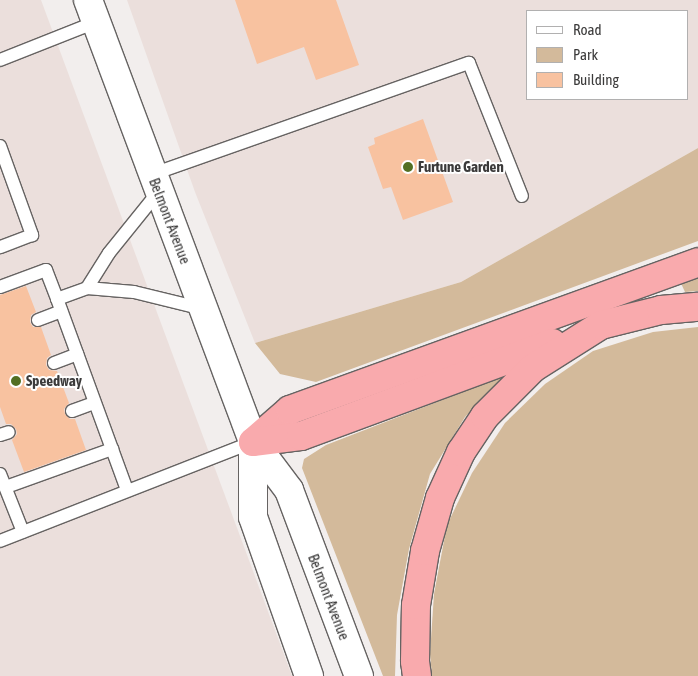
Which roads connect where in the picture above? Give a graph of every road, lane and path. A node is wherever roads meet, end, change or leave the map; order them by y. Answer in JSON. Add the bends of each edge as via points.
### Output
{"nodes":[{"id":1,"x":92,"y":11,"type":"edge"},
{"id":2,"x":0,"y":60,"type":"edge"},
{"id":3,"x":0,"y":146,"type":"edge"},
{"id":4,"x":156,"y":183,"type":"junction"},
{"id":5,"x":522,"y":196,"type":"dead end"},
{"id":6,"x":0,"y":247,"type":"edge"},
{"id":7,"x":698,"y":262,"type":"edge"},
{"id":8,"x":0,"y":287,"type":"edge"},
{"id":9,"x":87,"y":288,"type":"junction"},
{"id":10,"x":59,"y":305,"type":"junction"},
{"id":11,"x":698,"y":307,"type":"edge"},
{"id":12,"x":203,"y":309,"type":"junction"},
{"id":13,"x":38,"y":320,"type":"dead end"},
{"id":14,"x":601,"y":325,"type":"junction"},
{"id":15,"x":77,"y":354,"type":"junction"},
{"id":16,"x":54,"y":363,"type":"dead end"},
{"id":17,"x":94,"y":403,"type":"junction"},
{"id":18,"x":72,"y":411,"type":"dead end"},
{"id":19,"x":252,"y":442,"type":"junction"},
{"id":20,"x":112,"y":449,"type":"junction"},
{"id":21,"x":0,"y":474,"type":"edge"},
{"id":22,"x":6,"y":487,"type":"junction"},
{"id":23,"x":127,"y":490,"type":"junction"},
{"id":24,"x":23,"y":532,"type":"junction"},
{"id":25,"x":0,"y":541,"type":"edge"},
{"id":26,"x":309,"y":676,"type":"edge"},
{"id":27,"x":359,"y":676,"type":"edge"},
{"id":28,"x":417,"y":676,"type":"edge"}],
"edges":[{"from":1,"to":2,"type":"lane"},
{"from":1,"to":4,"type":"main road","name":"Belmont Avenue"},
{"from":3,"to":6,"type":"lane","via":[[32,236]]},
{"from":4,"to":5,"type":"lane","via":[[469,63]]},
{"from":4,"to":9,"type":"lane"},
{"from":4,"to":12,"type":"main road","name":"Belmont Avenue"},
{"from":7,"to":19,"type":"highway","via":[[290,410]]},
{"from":8,"to":10,"type":"lane","via":[[46,270]]},
{"from":9,"to":10,"type":"lane"},
{"from":9,"to":12,"type":"lane","via":[[134,292]]},
{"from":10,"to":13,"type":"lane"},
{"from":10,"to":15,"type":"lane"},
{"from":11,"to":14,"type":"highway","via":[[661,310]]},
{"from":12,"to":19,"type":"main road","name":"Belmont Avenue"},
{"from":14,"to":19,"type":"highway","via":[[301,436]]},
{"from":14,"to":28,"type":"highway","via":[[533,368],[485,416],[461,452],[440,498],[425,551],[416,606]]},
{"from":15,"to":16,"type":"lane"},
{"from":15,"to":17,"type":"lane"},
{"from":17,"to":18,"type":"lane"},
{"from":17,"to":20,"type":"lane"},
{"from":19,"to":23,"type":"lane"},
{"from":19,"to":26,"type":"main road","name":"Belmont Avenue","via":[[254,517]]},
{"from":19,"to":27,"type":"main road","name":"Belmont Avenue","via":[[289,490]]},
{"from":20,"to":22,"type":"lane"},
{"from":20,"to":23,"type":"lane"},
{"from":21,"to":22,"type":"lane"},
{"from":22,"to":24,"type":"lane"},
{"from":23,"to":24,"type":"lane"},
{"from":24,"to":25,"type":"lane"}]}
